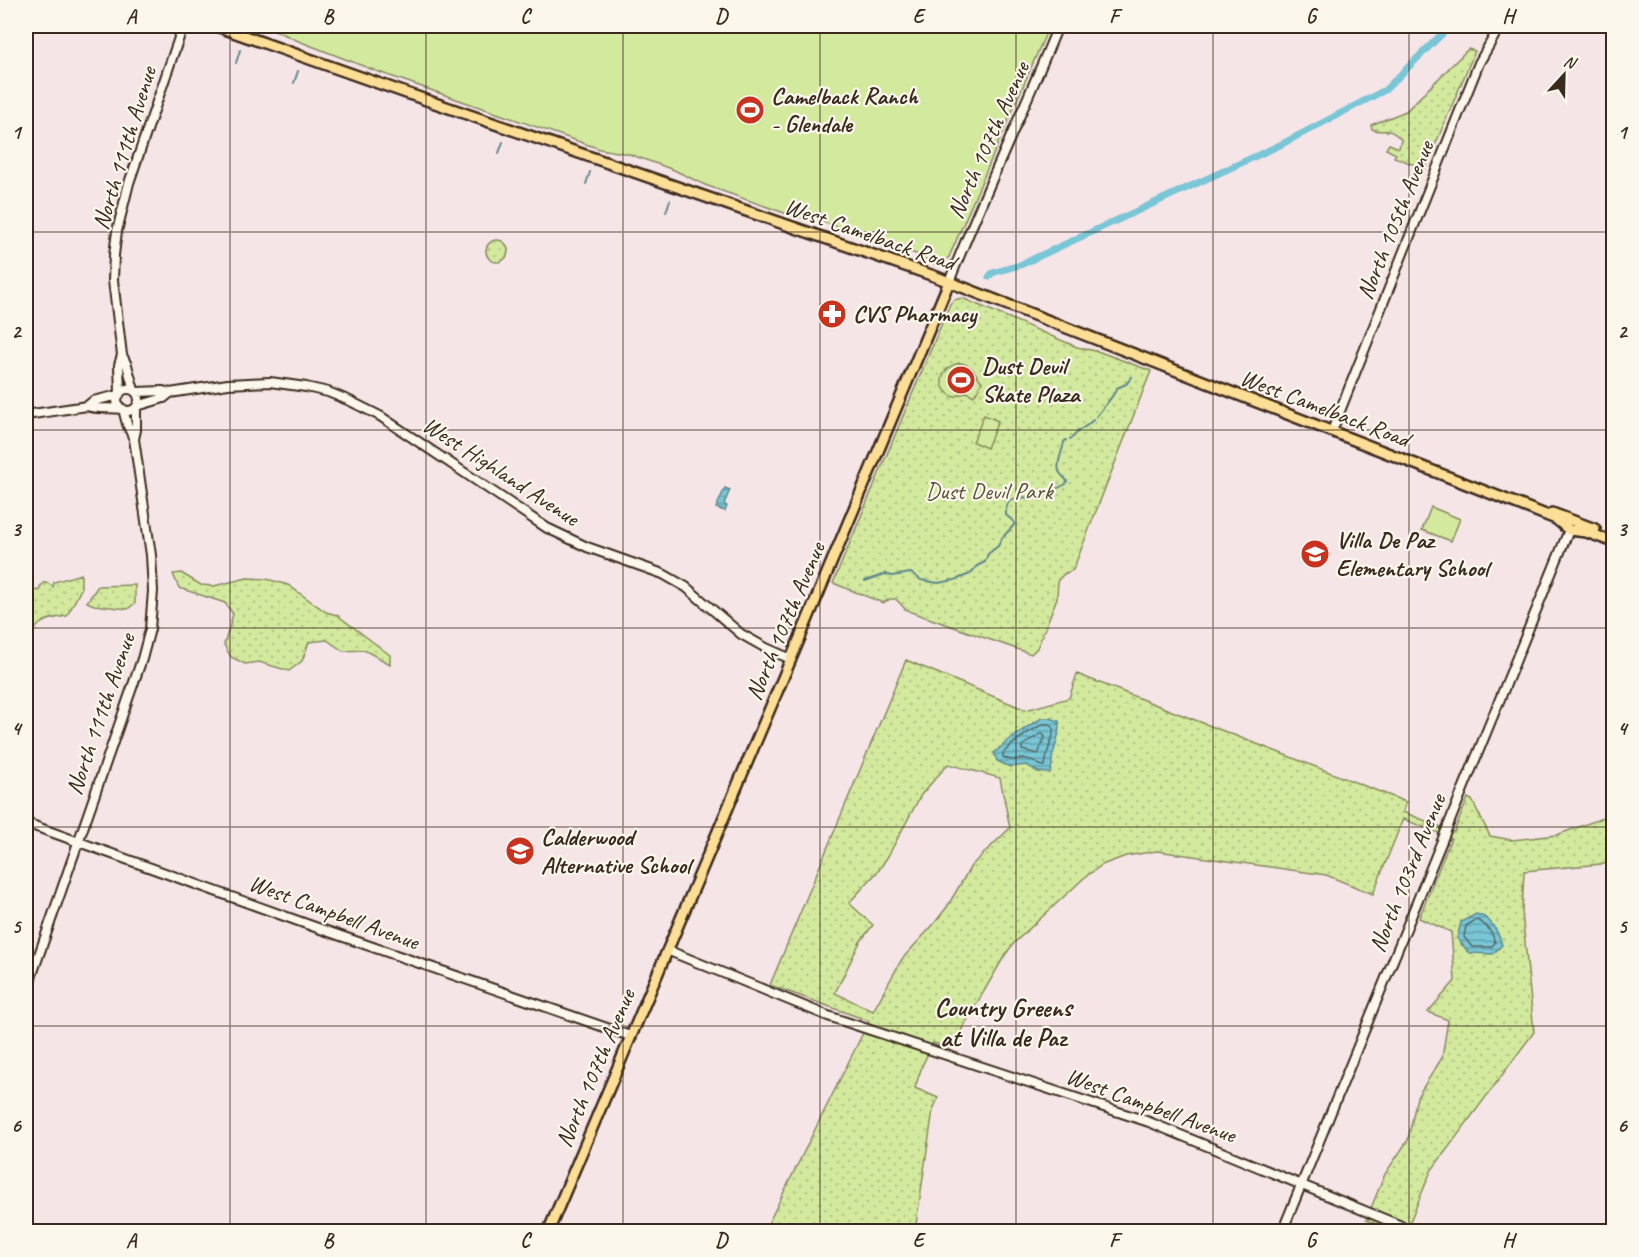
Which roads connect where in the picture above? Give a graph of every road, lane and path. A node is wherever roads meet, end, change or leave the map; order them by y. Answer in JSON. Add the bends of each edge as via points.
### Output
{"nodes":[{"id":1,"x":183,"y":26,"type":"edge"},
{"id":2,"x":216,"y":26,"type":"edge"},
{"id":3,"x":1058,"y":26,"type":"edge"},
{"id":4,"x":1500,"y":26,"type":"edge"},
{"id":5,"x":948,"y":282,"type":"junction"},
{"id":6,"x":122,"y":355,"type":"junction"},
{"id":7,"x":135,"y":391,"type":"junction"},
{"id":8,"x":170,"y":393,"type":"junction"},
{"id":9,"x":119,"y":394,"type":"junction"},
{"id":10,"x":87,"y":406,"type":"junction"},
{"id":11,"x":137,"y":407,"type":"junction"},
{"id":12,"x":123,"y":409,"type":"junction"},
{"id":13,"x":26,"y":414,"type":"edge"},
{"id":14,"x":1332,"y":432,"type":"junction"},
{"id":15,"x":134,"y":439,"type":"junction"},
{"id":16,"x":1504,"y":499,"type":"junction"},
{"id":17,"x":1569,"y":530,"type":"junction"},
{"id":18,"x":1614,"y":537,"type":"edge"},
{"id":19,"x":1614,"y":542,"type":"edge"},
{"id":20,"x":1614,"y":548,"type":"edge"},
{"id":21,"x":791,"y":659,"type":"junction"},
{"id":22,"x":26,"y":823,"type":"edge"},
{"id":23,"x":78,"y":841,"type":"junction"},
{"id":24,"x":667,"y":950,"type":"junction"},
{"id":25,"x":26,"y":992,"type":"edge"},
{"id":26,"x":630,"y":1036,"type":"junction"},
{"id":27,"x":1301,"y":1184,"type":"junction"},
{"id":28,"x":548,"y":1232,"type":"edge"},
{"id":29,"x":1282,"y":1232,"type":"edge"},
{"id":30,"x":1416,"y":1232,"type":"edge"}],
"edges":[{"from":1,"to":6,"type":"street","name":"North 111th Avenue","via":[[129,183],[119,224],[114,280]]},
{"from":2,"to":5,"type":"main road","name":"West Camelback Road"},
{"from":3,"to":5,"type":"street","name":"North 107th Avenue"},
{"from":4,"to":14,"type":"street","name":"North 105th Avenue","via":[[1473,78]]},
{"from":5,"to":14,"type":"main road","name":"West Camelback Road"},
{"from":5,"to":21,"type":"main road","name":"North 107th Avenue"},
{"from":6,"to":7,"type":"street","name":"North 111th Avenue"},
{"from":6,"to":9,"type":"street","name":"North 111th Avenue"},
{"from":7,"to":8,"type":"street","name":"West Highland Avenue"},
{"from":7,"to":9,"type":"street","via":[[126,389]]},
{"from":7,"to":11,"type":"street"},
{"from":8,"to":11,"type":"street","name":"West Highland Avenue"},
{"from":8,"to":21,"type":"street","name":"West Highland Avenue","via":[[263,382],[306,387],[350,401],[380,416],[547,528],[686,586],[741,634]]},
{"from":9,"to":10,"type":"street"},
{"from":9,"to":12,"type":"street","via":[[118,402]]},
{"from":10,"to":12,"type":"street"},
{"from":10,"to":13,"type":"street"},
{"from":11,"to":12,"type":"street"},
{"from":11,"to":15,"type":"street","name":"North 111th Avenue"},
{"from":12,"to":15,"type":"street","name":"North 111th Avenue"},
{"from":14,"to":16,"type":"main road","name":"West Camelback Road"},
{"from":15,"to":23,"type":"street","name":"North 111th Avenue","via":[[152,570],[150,629]]},
{"from":16,"to":17,"type":"main road","name":"West Camelback Road","via":[[1512,508]]},
{"from":16,"to":18,"type":"main road","name":"West Camelback Road","via":[[1515,498]]},
{"from":17,"to":19,"type":"main road"},
{"from":17,"to":20,"type":"main road","name":"West Camelback Road"},
{"from":17,"to":27,"type":"street","name":"North 103rd Avenue"},
{"from":21,"to":24,"type":"main road","name":"North 107th Avenue"},
{"from":22,"to":23,"type":"street","name":"West Campbell Avenue"},
{"from":23,"to":25,"type":"street","name":"North 111th Avenue"},
{"from":23,"to":26,"type":"street","name":"West Campbell Avenue"},
{"from":24,"to":26,"type":"main road","name":"North 107th Avenue"},
{"from":24,"to":27,"type":"street","name":"West Campbell Avenue","via":[[828,1016],[1133,1116]]},
{"from":26,"to":28,"type":"main road","name":"North 107th Avenue"},
{"from":27,"to":29,"type":"street","name":"North 103rd Avenue"},
{"from":27,"to":30,"type":"street","name":"West Campbell Avenue"}]}
